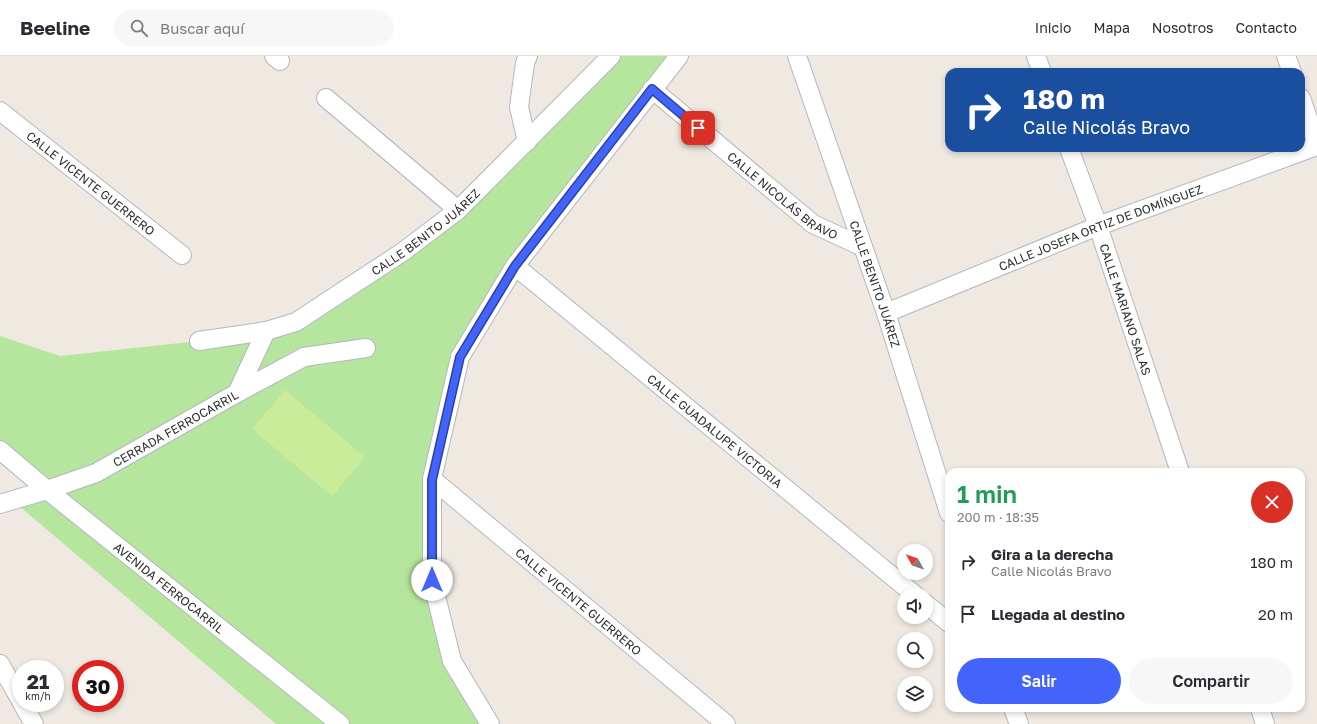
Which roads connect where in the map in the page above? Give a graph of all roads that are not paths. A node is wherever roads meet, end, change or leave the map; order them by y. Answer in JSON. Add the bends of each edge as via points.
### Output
{"nodes":[{"id":1,"x":528,"y":56,"type":"edge"},
{"id":2,"x":611,"y":56,"type":"edge"},
{"id":3,"x":679,"y":56,"type":"edge"},
{"id":4,"x":797,"y":56,"type":"edge"},
{"id":5,"x":1036,"y":56,"type":"edge"},
{"id":6,"x":1286,"y":56,"type":"edge"},
{"id":7,"x":1040,"y":68,"type":"edge"},
{"id":8,"x":1290,"y":68,"type":"edge"},
{"id":9,"x":652,"y":89,"type":"junction"},
{"id":10,"x":326,"y":98,"type":"dead end"},
{"id":11,"x":1305,"y":110,"type":"edge"},
{"id":12,"x":0,"y":111,"type":"edge"},
{"id":13,"x":527,"y":142,"type":"junction"},
{"id":14,"x":1317,"y":145,"type":"edge"},
{"id":15,"x":1305,"y":149,"type":"edge"},
{"id":16,"x":1070,"y":152,"type":"edge"},
{"id":17,"x":1298,"y":152,"type":"edge"},
{"id":18,"x":458,"y":210,"type":"junction"},
{"id":19,"x":1098,"y":226,"type":"junction"},
{"id":20,"x":863,"y":247,"type":"junction"},
{"id":21,"x":182,"y":255,"type":"dead end"},
{"id":22,"x":515,"y":266,"type":"junction"},
{"id":23,"x":886,"y":313,"type":"junction"},
{"id":24,"x":266,"y":331,"type":"junction"},
{"id":25,"x":199,"y":341,"type":"dead end"},
{"id":26,"x":366,"y":348,"type":"dead end"},
{"id":27,"x":237,"y":393,"type":"junction"},
{"id":28,"x":0,"y":450,"type":"edge"},
{"id":29,"x":1179,"y":468,"type":"edge"},
{"id":30,"x":432,"y":480,"type":"junction"},
{"id":31,"x":47,"y":490,"type":"junction"},
{"id":32,"x":945,"y":500,"type":"edge"},
{"id":33,"x":0,"y":504,"type":"edge"},
{"id":34,"x":906,"y":588,"type":"edge"},
{"id":35,"x":933,"y":610,"type":"edge"},
{"id":36,"x":945,"y":620,"type":"edge"},
{"id":37,"x":0,"y":664,"type":"edge"},
{"id":38,"x":12,"y":685,"type":"edge"},
{"id":39,"x":27,"y":712,"type":"edge"},
{"id":40,"x":1014,"y":712,"type":"edge"},
{"id":41,"x":1261,"y":712,"type":"edge"},
{"id":42,"x":34,"y":724,"type":"edge"},
{"id":43,"x":340,"y":724,"type":"edge"},
{"id":44,"x":490,"y":724,"type":"edge"},
{"id":45,"x":726,"y":724,"type":"edge"},
{"id":46,"x":1019,"y":724,"type":"edge"},
{"id":47,"x":1265,"y":724,"type":"edge"}],
"edges":[{"from":1,"to":13,"type":"street","via":[[519,108]]},
{"from":2,"to":13,"type":"street","name":"CALLE BENITO JUÁREZ"},
{"from":3,"to":9,"type":"street"},
{"from":4,"to":20,"type":"street","name":"CALLE BENITO JUÁREZ"},
{"from":5,"to":7,"type":"street"},
{"from":6,"to":8,"type":"street"},
{"from":9,"to":20,"type":"street","name":"CALLE NICOLÁS BRAVO","via":[[813,224]]},
{"from":9,"to":22,"type":"street"},
{"from":10,"to":18,"type":"street"},
{"from":11,"to":14,"type":"street"},
{"from":12,"to":21,"type":"street","name":"CALLE VICENTE GUERRERO"},
{"from":13,"to":18,"type":"street","name":"CALLE BENITO JUÁREZ"},
{"from":14,"to":15,"type":"street","name":"CALLE JOSEFA ORTIZ DE DOMÍNGUEZ"},
{"from":16,"to":19,"type":"street","name":"CALLE MARIANO SALAS"},
{"from":17,"to":19,"type":"street","name":"CALLE JOSEFA ORTIZ DE DOMÍNGUEZ"},
{"from":18,"to":24,"type":"street","name":"CALLE BENITO JUÁREZ","via":[[404,252],[296,322]]},
{"from":19,"to":23,"type":"street","name":"CALLE JOSEFA ORTIZ DE DOMÍNGUEZ"},
{"from":19,"to":29,"type":"street","name":"CALLE MARIANO SALAS"},
{"from":20,"to":23,"type":"street","name":"CALLE BENITO JUÁREZ"},
{"from":22,"to":30,"type":"street","via":[[460,357]]},
{"from":22,"to":34,"type":"street","name":"CALLE GUADALUPE VICTORIA"},
{"from":23,"to":32,"type":"street","name":"CALLE BENITO JUÁREZ"},
{"from":24,"to":25,"type":"street","name":"CALLE BENITO JUÁREZ"},
{"from":24,"to":27,"type":"street","name":"CERRADA FERROCARRIL"},
{"from":26,"to":27,"type":"street","via":[[304,358]]},
{"from":27,"to":31,"type":"street","name":"CERRADA FERROCARRIL","via":[[96,473]]},
{"from":28,"to":31,"type":"street","name":"AVENIDA FERROCARRIL"},
{"from":30,"to":44,"type":"street","via":[[432,580],[452,661]]},
{"from":30,"to":45,"type":"street","name":"CALLE VICENTE GUERRERO"},
{"from":31,"to":33,"type":"street","name":"CERRADA FERROCARRIL"},
{"from":31,"to":43,"type":"street","name":"AVENIDA FERROCARRIL"},
{"from":35,"to":36,"type":"street"},
{"from":37,"to":38,"type":"street"},
{"from":39,"to":42,"type":"street"},
{"from":40,"to":46,"type":"street"},
{"from":41,"to":47,"type":"street"}]}
